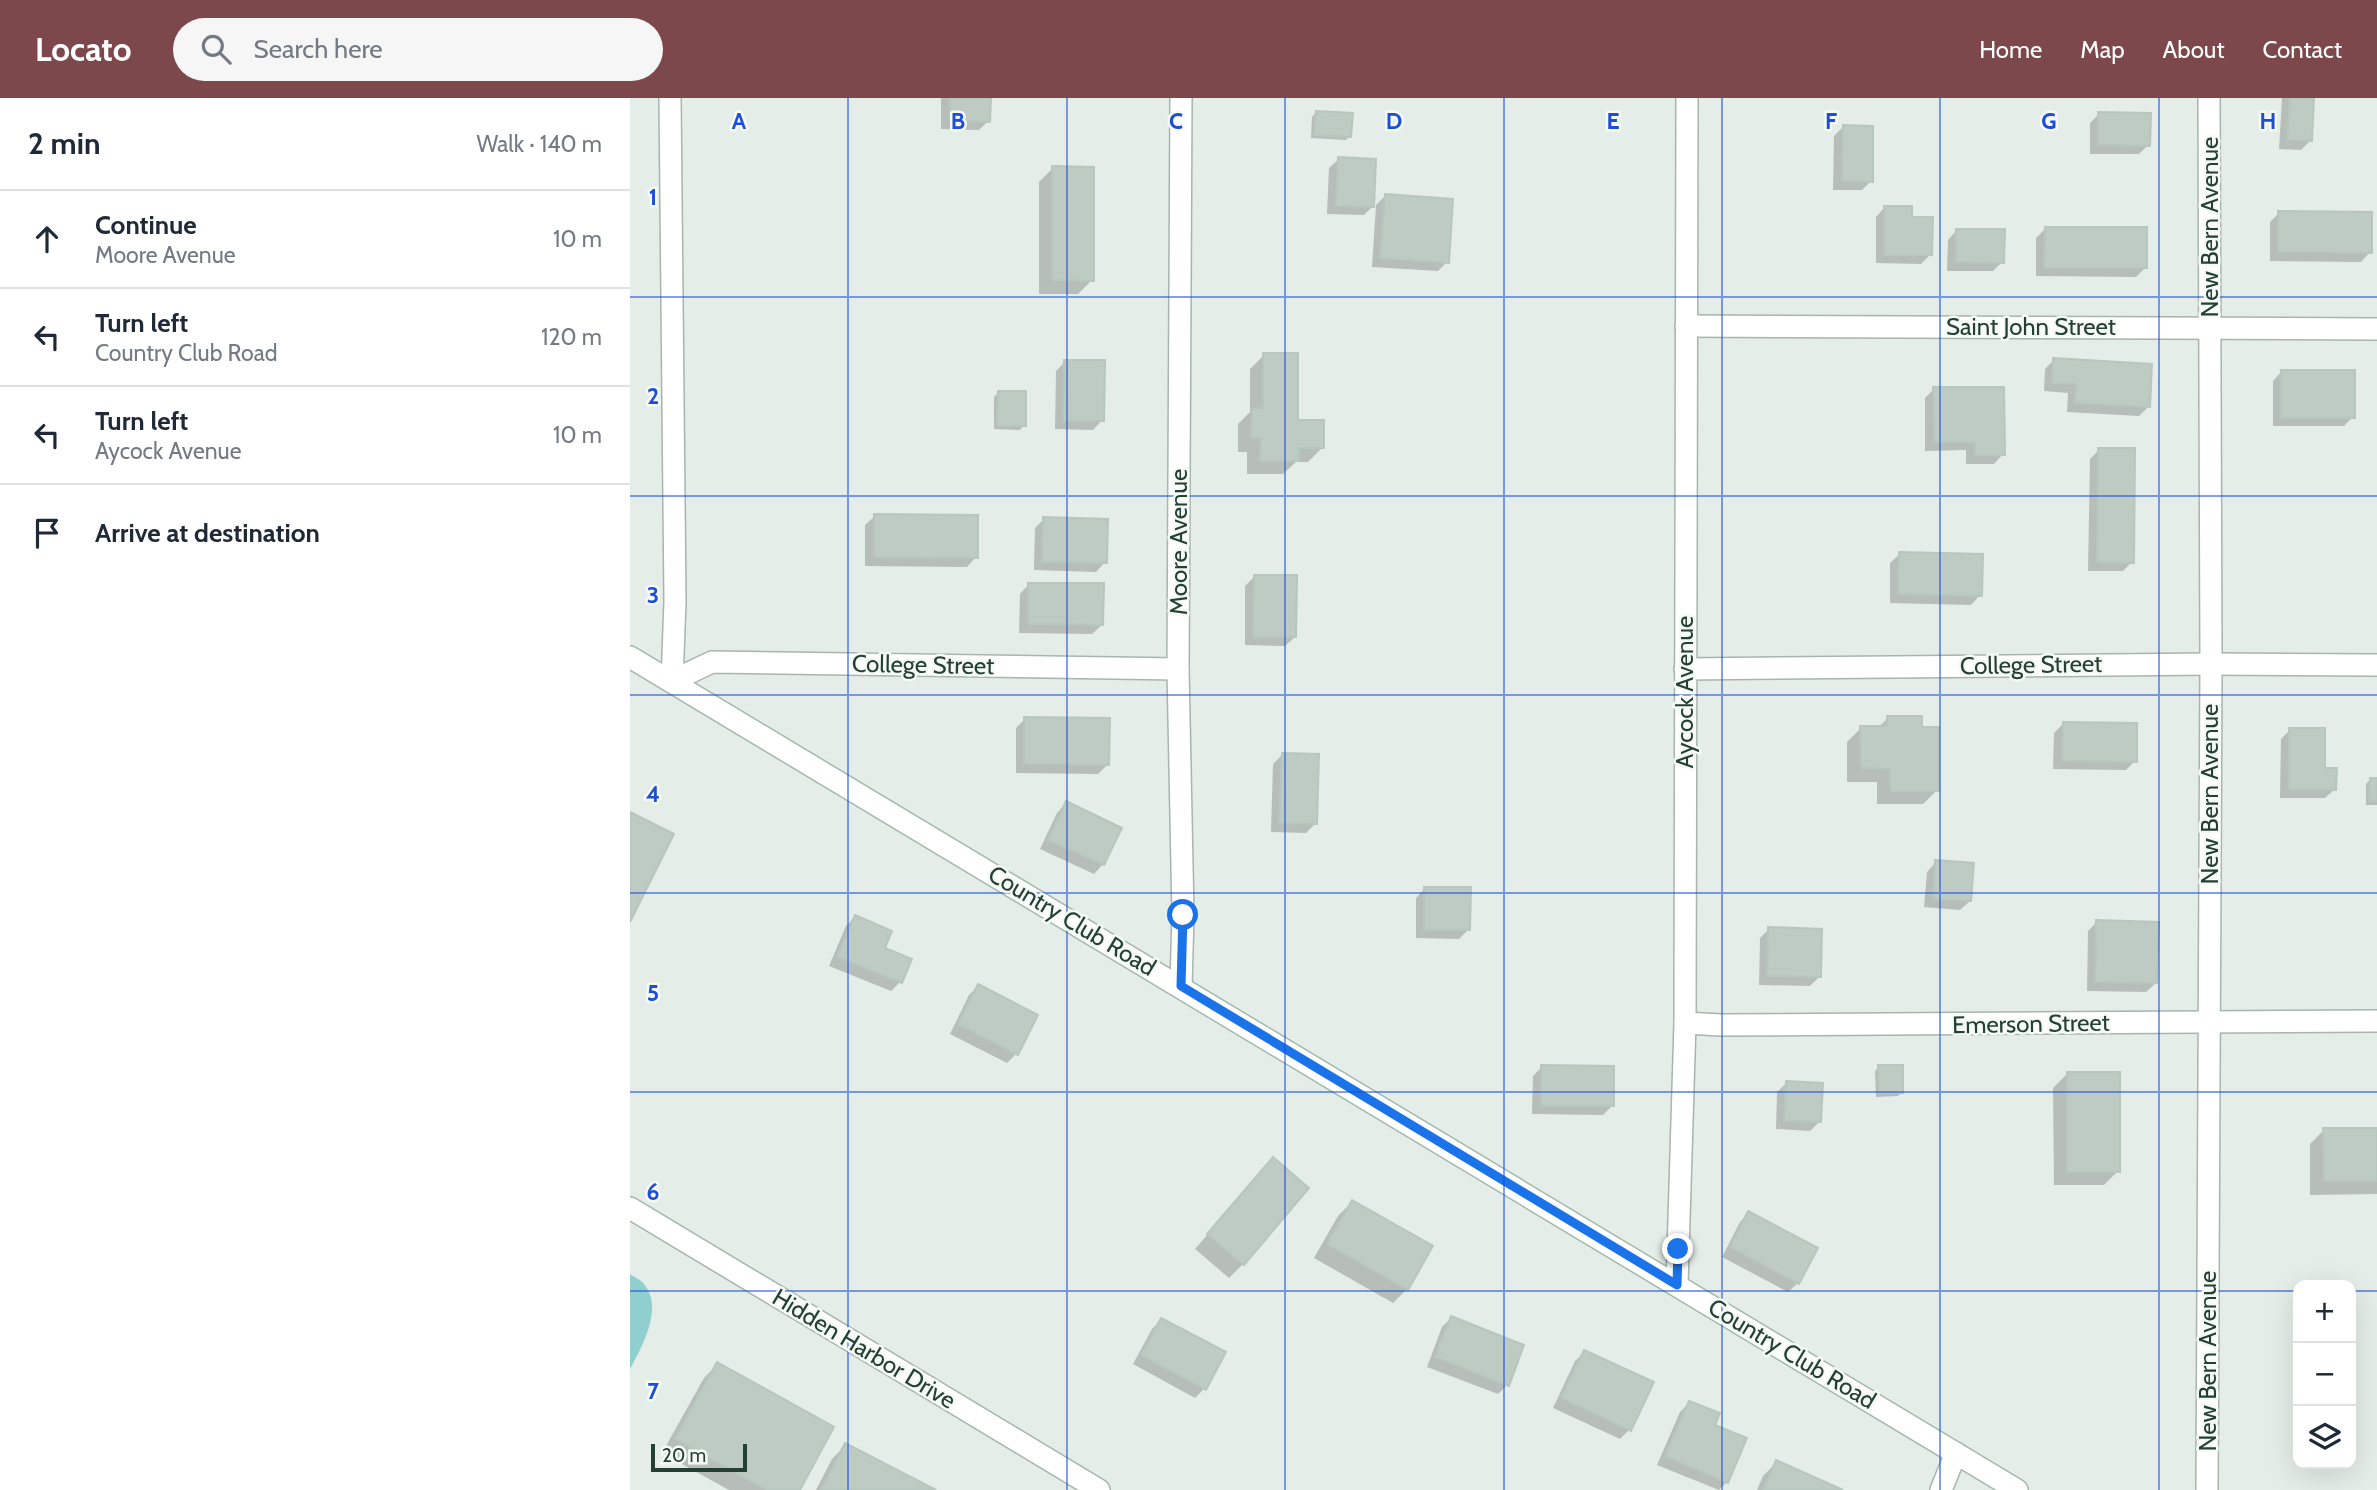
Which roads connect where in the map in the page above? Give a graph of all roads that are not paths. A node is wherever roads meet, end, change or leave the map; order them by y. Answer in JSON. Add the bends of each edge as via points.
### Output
{"nodes":[{"id":1,"x":670,"y":98,"type":"edge"},
{"id":2,"x":1181,"y":98,"type":"edge"},
{"id":3,"x":1687,"y":98,"type":"edge"},
{"id":4,"x":2209,"y":98,"type":"edge"},
{"id":5,"x":1686,"y":326,"type":"junction"},
{"id":6,"x":2211,"y":328,"type":"junction"},
{"id":7,"x":2377,"y":329,"type":"edge"},
{"id":8,"x":630,"y":657,"type":"edge"},
{"id":9,"x":2211,"y":664,"type":"junction"},
{"id":10,"x":2377,"y":666,"type":"edge"},
{"id":11,"x":1178,"y":668,"type":"junction"},
{"id":12,"x":1685,"y":669,"type":"junction"},
{"id":13,"x":672,"y":681,"type":"junction"},
{"id":14,"x":1181,"y":986,"type":"junction"},
{"id":15,"x":2210,"y":1021,"type":"junction"},
{"id":16,"x":2377,"y":1021,"type":"edge"},
{"id":17,"x":1685,"y":1023,"type":"junction"},
{"id":18,"x":630,"y":1208,"type":"edge"},
{"id":19,"x":1677,"y":1285,"type":"junction"},
{"id":20,"x":1956,"y":1453,"type":"junction"},
{"id":21,"x":1099,"y":1490,"type":"edge"},
{"id":22,"x":1941,"y":1490,"type":"edge"},
{"id":23,"x":2017,"y":1490,"type":"edge"},
{"id":24,"x":2207,"y":1490,"type":"edge"}],
"edges":[{"from":1,"to":13,"type":"street","via":[[676,602]]},
{"from":2,"to":11,"type":"street","name":"Moore Avenue"},
{"from":3,"to":5,"type":"street","name":"Aycock Avenue"},
{"from":4,"to":6,"type":"street","name":"New Bern Avenue"},
{"from":5,"to":6,"type":"street","name":"Saint John Street"},
{"from":5,"to":12,"type":"street","name":"Aycock Avenue"},
{"from":6,"to":7,"type":"street","name":"Saint John Street"},
{"from":6,"to":9,"type":"street","name":"New Bern Avenue"},
{"from":8,"to":13,"type":"street","name":"Country Club Road"},
{"from":9,"to":10,"type":"street","name":"College Street"},
{"from":9,"to":12,"type":"street","name":"College Street"},
{"from":9,"to":15,"type":"street","name":"New Bern Avenue"},
{"from":11,"to":13,"type":"street","name":"College Street","via":[[712,662]]},
{"from":11,"to":14,"type":"street","name":"Moore Avenue"},
{"from":12,"to":17,"type":"street","name":"Aycock Avenue"},
{"from":13,"to":14,"type":"street","name":"Country Club Road"},
{"from":14,"to":19,"type":"street","name":"Country Club Road"},
{"from":15,"to":16,"type":"street","name":"Emerson Street"},
{"from":15,"to":17,"type":"street","name":"Emerson Street"},
{"from":15,"to":24,"type":"street","name":"New Bern Avenue"},
{"from":17,"to":19,"type":"street","name":"Aycock Avenue"},
{"from":18,"to":21,"type":"street","name":"Hidden Harbor Drive"},
{"from":19,"to":20,"type":"street","name":"Country Club Road"},
{"from":20,"to":22,"type":"street"},
{"from":20,"to":23,"type":"street","name":"Country Club Road"}]}
